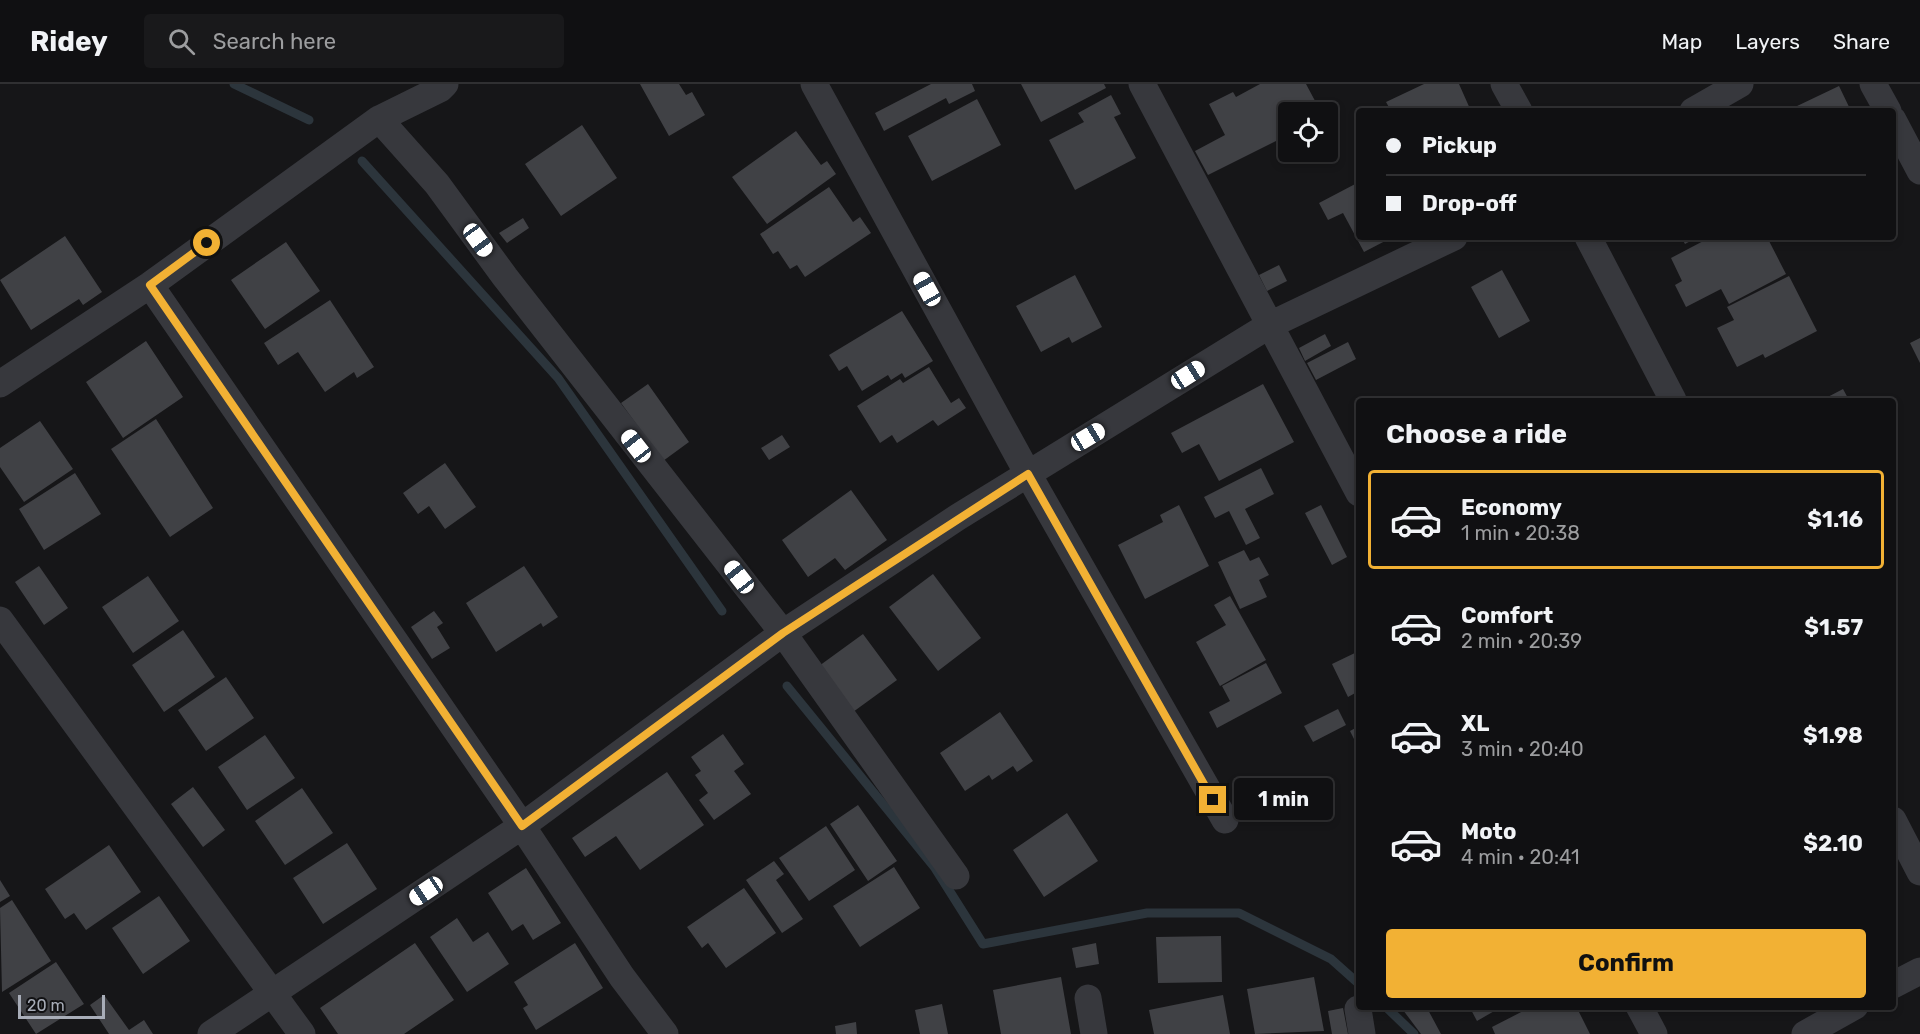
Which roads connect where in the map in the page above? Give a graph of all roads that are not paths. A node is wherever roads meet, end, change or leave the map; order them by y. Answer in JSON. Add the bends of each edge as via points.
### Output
{"nodes":[{"id":1,"x":445,"y":84,"type":"edge"},
{"id":2,"x":814,"y":84,"type":"edge"},
{"id":3,"x":1142,"y":84,"type":"edge"},
{"id":4,"x":1504,"y":84,"type":"edge"},
{"id":5,"x":1740,"y":84,"type":"edge"},
{"id":6,"x":1874,"y":84,"type":"edge"},
{"id":7,"x":1517,"y":108,"type":"edge"},
{"id":8,"x":1698,"y":108,"type":"edge"},
{"id":9,"x":1886,"y":108,"type":"edge"},
{"id":10,"x":379,"y":119,"type":"junction"},
{"id":11,"x":1896,"y":126,"type":"edge"},
{"id":12,"x":1920,"y":171,"type":"edge"},
{"id":13,"x":1448,"y":240,"type":"edge"},
{"id":14,"x":1590,"y":240,"type":"edge"},
{"id":15,"x":150,"y":285,"type":"junction"},
{"id":16,"x":1268,"y":326,"type":"junction"},
{"id":17,"x":0,"y":384,"type":"edge"},
{"id":18,"x":1672,"y":398,"type":"edge"},
{"id":19,"x":1028,"y":474,"type":"junction"},
{"id":20,"x":1356,"y":487,"type":"edge"},
{"id":21,"x":0,"y":620,"type":"edge"},
{"id":22,"x":783,"y":633,"type":"junction"},
{"id":23,"x":1225,"y":820,"type":"dead end"},
{"id":24,"x":522,"y":826,"type":"junction"},
{"id":25,"x":1896,"y":826,"type":"edge"},
{"id":26,"x":1920,"y":872,"type":"edge"},
{"id":27,"x":956,"y":876,"type":"dead end"},
{"id":28,"x":1920,"y":970,"type":"edge"},
{"id":29,"x":1896,"y":984,"type":"edge"},
{"id":30,"x":271,"y":994,"type":"junction"},
{"id":31,"x":1088,"y":998,"type":"dead end"},
{"id":32,"x":1641,"y":1010,"type":"edge"},
{"id":33,"x":1848,"y":1010,"type":"edge"},
{"id":34,"x":211,"y":1034,"type":"edge"},
{"id":35,"x":302,"y":1034,"type":"edge"},
{"id":36,"x":665,"y":1034,"type":"edge"},
{"id":37,"x":1094,"y":1034,"type":"edge"},
{"id":38,"x":1654,"y":1034,"type":"edge"},
{"id":39,"x":1805,"y":1034,"type":"edge"}],
"edges":[{"from":1,"to":10,"type":"street"},
{"from":2,"to":19,"type":"street"},
{"from":3,"to":16,"type":"street"},
{"from":4,"to":7,"type":"street"},
{"from":5,"to":8,"type":"street"},
{"from":6,"to":9,"type":"street"},
{"from":10,"to":15,"type":"street"},
{"from":10,"to":22,"type":"street","via":[[437,184]]},
{"from":11,"to":12,"type":"street"},
{"from":13,"to":16,"type":"street"},
{"from":14,"to":18,"type":"street"},
{"from":15,"to":17,"type":"street"},
{"from":15,"to":24,"type":"street"},
{"from":16,"to":19,"type":"street"},
{"from":16,"to":20,"type":"street"},
{"from":19,"to":22,"type":"street"},
{"from":19,"to":23,"type":"street"},
{"from":21,"to":30,"type":"street"},
{"from":22,"to":24,"type":"street"},
{"from":22,"to":27,"type":"street"},
{"from":24,"to":30,"type":"street"},
{"from":24,"to":36,"type":"street","via":[[622,977]]},
{"from":25,"to":26,"type":"street"},
{"from":28,"to":29,"type":"street"},
{"from":30,"to":34,"type":"street"},
{"from":30,"to":35,"type":"street"},
{"from":31,"to":37,"type":"street"},
{"from":32,"to":38,"type":"street"},
{"from":33,"to":39,"type":"street"}]}
